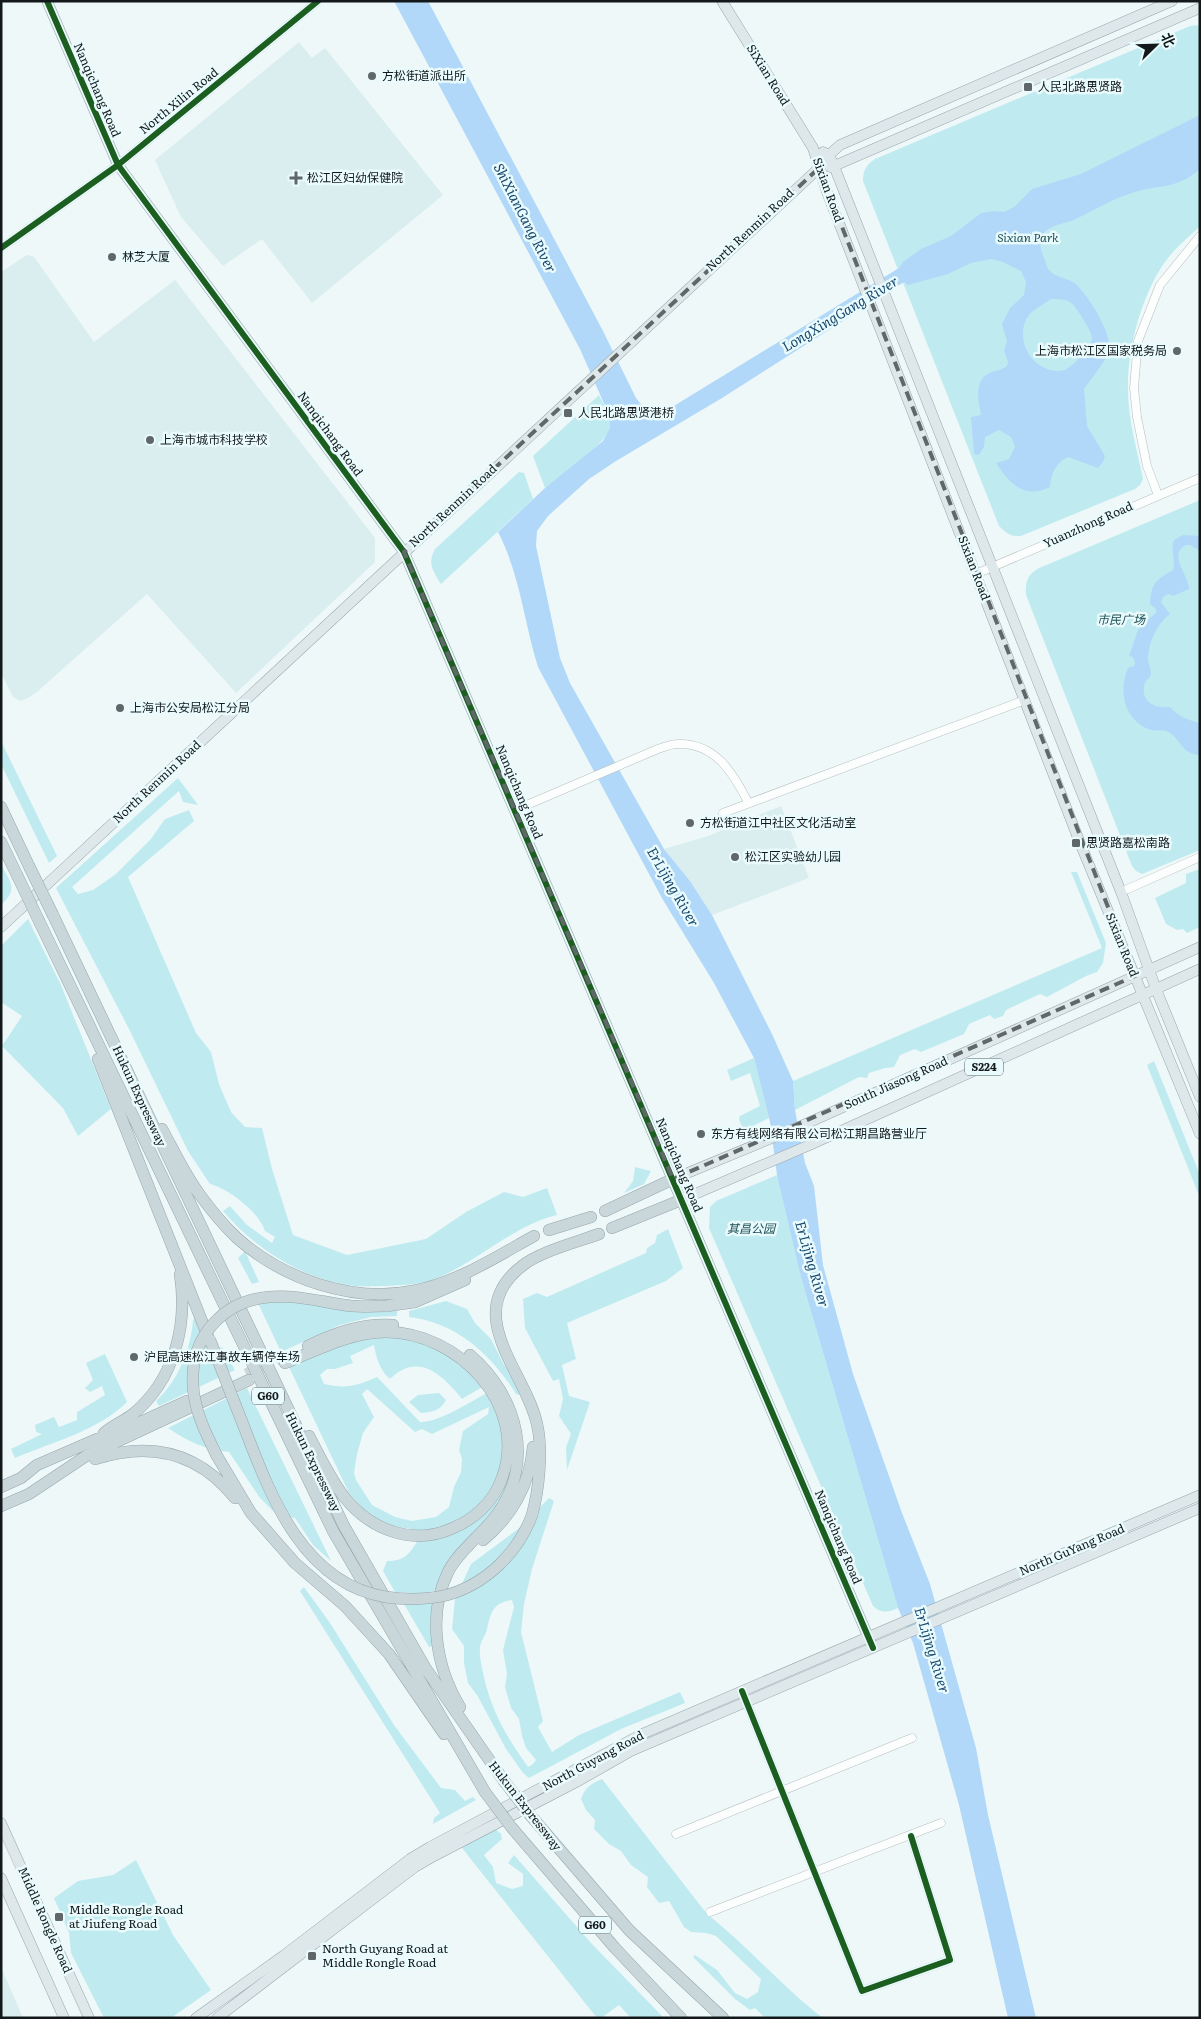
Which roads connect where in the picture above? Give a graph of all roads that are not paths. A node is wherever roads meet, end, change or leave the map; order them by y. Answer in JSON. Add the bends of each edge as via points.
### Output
{"nodes":[{"id":1,"x":47,"y":1,"type":"edge"},
{"id":2,"x":318,"y":1,"type":"edge"},
{"id":3,"x":722,"y":1,"type":"edge"},
{"id":4,"x":1172,"y":1,"type":"edge"},
{"id":5,"x":1200,"y":8,"type":"edge"},
{"id":6,"x":813,"y":148,"type":"junction"},
{"id":7,"x":829,"y":155,"type":"junction"},
{"id":8,"x":118,"y":165,"type":"junction"},
{"id":9,"x":834,"y":166,"type":"junction"},
{"id":10,"x":818,"y":168,"type":"junction"},
{"id":11,"x":1200,"y":236,"type":"edge"},
{"id":12,"x":1,"y":248,"type":"edge"},
{"id":13,"x":1200,"y":478,"type":"edge"},
{"id":14,"x":1158,"y":495,"type":"junction"},
{"id":15,"x":404,"y":552,"type":"junction"},
{"id":16,"x":994,"y":566,"type":"junction"},
{"id":17,"x":976,"y":574,"type":"junction"},
{"id":18,"x":1025,"y":700,"type":"junction"},
{"id":19,"x":748,"y":802,"type":"junction"},
{"id":20,"x":1,"y":807,"type":"edge"},
{"id":21,"x":514,"y":810,"type":"junction"},
{"id":22,"x":723,"y":813,"type":"dead end"},
{"id":23,"x":1,"y":842,"type":"edge"},
{"id":24,"x":1200,"y":857,"type":"edge"},
{"id":25,"x":1121,"y":892,"type":"junction"},
{"id":26,"x":1,"y":927,"type":"edge"},
{"id":27,"x":1200,"y":947,"type":"edge"},
{"id":28,"x":1149,"y":970,"type":"junction"},
{"id":29,"x":1200,"y":970,"type":"edge"},
{"id":30,"x":1134,"y":976,"type":"junction"},
{"id":31,"x":86,"y":984,"type":"junction"},
{"id":32,"x":1156,"y":989,"type":"junction"},
{"id":33,"x":72,"y":990,"type":"junction"},
{"id":34,"x":1143,"y":995,"type":"junction"},
{"id":35,"x":1196,"y":1078,"type":"edge"},
{"id":36,"x":1200,"y":1097,"type":"edge"},
{"id":37,"x":1200,"y":1134,"type":"edge"},
{"id":38,"x":673,"y":1180,"type":"junction"},
{"id":39,"x":682,"y":1200,"type":"junction"},
{"id":40,"x":605,"y":1211,"type":"dead end"},
{"id":41,"x":591,"y":1217,"type":"dead end"},
{"id":42,"x":612,"y":1228,"type":"dead end"},
{"id":43,"x":549,"y":1230,"type":"dead end"},
{"id":44,"x":599,"y":1234,"type":"dead end"},
{"id":45,"x":174,"y":1249,"type":"junction"},
{"id":46,"x":227,"y":1282,"type":"junction"},
{"id":47,"x":533,"y":1411,"type":"junction"},
{"id":48,"x":97,"y":1438,"type":"junction"},
{"id":49,"x":71,"y":1466,"type":"junction"},
{"id":50,"x":1,"y":1487,"type":"edge"},
{"id":51,"x":1200,"y":1495,"type":"edge"},
{"id":52,"x":1,"y":1506,"type":"edge"},
{"id":53,"x":1200,"y":1508,"type":"edge"},
{"id":54,"x":251,"y":1513,"type":"junction"},
{"id":55,"x":462,"y":1554,"type":"junction"},
{"id":56,"x":943,"y":1605,"type":"joint"},
{"id":57,"x":948,"y":1616,"type":"joint"},
{"id":58,"x":869,"y":1637,"type":"junction"},
{"id":59,"x":874,"y":1648,"type":"junction"},
{"id":60,"x":744,"y":1696,"type":"junction"},
{"id":61,"x":912,"y":1738,"type":"dead end"},
{"id":62,"x":506,"y":1780,"type":"junction"},
{"id":63,"x":782,"y":1791,"type":"junction"},
{"id":64,"x":485,"y":1792,"type":"junction"},
{"id":65,"x":1,"y":1823,"type":"edge"},
{"id":66,"x":941,"y":1823,"type":"dead end"},
{"id":67,"x":676,"y":1834,"type":"dead end"},
{"id":68,"x":911,"y":1836,"type":"junction"},
{"id":69,"x":815,"y":1872,"type":"junction"},
{"id":70,"x":1,"y":1878,"type":"edge"},
{"id":71,"x":710,"y":1912,"type":"dead end"},
{"id":72,"x":64,"y":2018,"type":"edge"},
{"id":73,"x":90,"y":2018,"type":"edge"},
{"id":74,"x":196,"y":2018,"type":"edge"},
{"id":75,"x":217,"y":2018,"type":"edge"},
{"id":76,"x":681,"y":2018,"type":"edge"},
{"id":77,"x":723,"y":2018,"type":"edge"}],
"edges":[{"from":1,"to":8,"type":"main road","name":"Nanqichang Road"},
{"from":2,"to":8,"type":"street","name":"North Xilin Road"},
{"from":3,"to":6,"type":"main road","name":"SiXian Road"},
{"from":4,"to":7,"type":"main road","name":"North Renmin Road","via":[[840,146]]},
{"from":5,"to":9,"type":"main road"},
{"from":6,"to":7,"type":"main road","name":"Sixian Road"},
{"from":6,"to":10,"type":"main road","name":"Sixian Road"},
{"from":7,"to":9,"type":"main road","name":"Sixian Road"},
{"from":7,"to":10,"type":"main road","name":"North Renmin Road"},
{"from":8,"to":12,"type":"street","name":"North Xilin Road"},
{"from":8,"to":15,"type":"main road","name":"Nanqichang Road"},
{"from":9,"to":10,"type":"main road"},
{"from":9,"to":16,"type":"main road","name":"Sixian Road"},
{"from":10,"to":15,"type":"main road","name":"North Renmin Road"},
{"from":10,"to":17,"type":"main road","name":"Sixian Road"},
{"from":11,"to":14,"type":"street","via":[[1160,285],[1138,341],[1134,388],[1137,417],[1147,466]]},
{"from":13,"to":14,"type":"street","name":"Yuanzhong Road"},
{"from":14,"to":16,"type":"street","name":"Yuanzhong Road"},
{"from":15,"to":21,"type":"main road","name":"Nanqichang Road"},
{"from":15,"to":26,"type":"main road","name":"North Renmin Road"},
{"from":16,"to":17,"type":"street","name":"Yuanzhong Road"},
{"from":16,"to":25,"type":"main road","name":"Sixian Road"},
{"from":17,"to":18,"type":"main road","name":"Sixian Road"},
{"from":18,"to":19,"type":"street"},
{"from":18,"to":30,"type":"main road","name":"Sixian Road"},
{"from":19,"to":21,"type":"street","via":[[720,758],[703,748],[677,744]]},
{"from":19,"to":22,"type":"street"},
{"from":20,"to":31,"type":"highway","name":"Hukun Expressway","number":"G60","bridge":true},
{"from":21,"to":38,"type":"main road","name":"Nanqichang Road"},
{"from":23,"to":33,"type":"highway","name":"Hukun Expressway","number":"G60","bridge":true},
{"from":24,"to":25,"type":"street"},
{"from":25,"to":28,"type":"main road","name":"Sixian Road"},
{"from":27,"to":28,"type":"main road","name":"South Jiasong Road","number":"S224"},
{"from":28,"to":30,"type":"main road","name":"South Jiasong Road","number":"S224"},
{"from":28,"to":32,"type":"main road","name":"Sixian Road"},
{"from":29,"to":32,"type":"main road","name":"South Jiasong Road","number":"S224"},
{"from":30,"to":34,"type":"main road","name":"Sixian Road"},
{"from":30,"to":38,"type":"main road","name":"South Jiasong Road","number":"S224"},
{"from":31,"to":46,"type":"highway","name":"Hukun Expressway","number":"G60"},
{"from":31,"to":54,"type":"highway","bridge":true,"via":[[198,1193],[237,1238],[270,1261],[306,1280],[348,1291],[370,1294],[412,1291],[474,1269],[534,1236],[476,1275],[415,1302],[352,1306],[286,1296],[269,1297],[242,1303],[222,1314],[204,1336],[197,1351],[193,1384],[198,1412],[217,1456]]},
{"from":32,"to":34,"type":"main road","name":"South Jiasong Road","number":"S224"},
{"from":32,"to":35,"type":"main road","name":"Sixian Road"},
{"from":33,"to":45,"type":"highway"},
{"from":33,"to":64,"type":"highway","name":"Hukun Expressway","number":"G60","via":[[333,1531]]},
{"from":34,"to":37,"type":"main road","name":"Sixian Road"},
{"from":34,"to":39,"type":"main road","name":"South Jiasong Road","number":"S224"},
{"from":35,"to":36,"type":"main road","name":"Sixian Road"},
{"from":38,"to":39,"type":"main road","name":"Nanqichang Road"},
{"from":38,"to":40,"type":"highway"},
{"from":39,"to":42,"type":"highway"},
{"from":39,"to":58,"type":"main road","name":"Nanqichang Road"},
{"from":41,"to":43,"type":"highway"},
{"from":44,"to":47,"type":"highway","via":[[524,1264],[513,1273],[498,1300],[497,1332]]},
{"from":45,"to":47,"type":"highway","bridge":true,"via":[[258,1464],[285,1519],[319,1563],[353,1587],[378,1596],[404,1600],[439,1597],[462,1589],[501,1563],[518,1544],[532,1515],[536,1497],[538,1425]]},
{"from":45,"to":48,"type":"highway","via":[[182,1299],[182,1327],[174,1354],[150,1396],[132,1415]]},
{"from":46,"to":55,"type":"highway","via":[[345,1498],[370,1521],[400,1534],[433,1535],[462,1525],[475,1516],[495,1492],[507,1454],[503,1417],[491,1390],[471,1366],[448,1349],[418,1337],[386,1332],[352,1337],[283,1360],[334,1334],[351,1329],[403,1326],[452,1342],[488,1373],[512,1414],[519,1446],[517,1464],[507,1500]]},
{"from":46,"to":62,"type":"highway","name":"Hukun Expressway","number":"G60","via":[[344,1526],[426,1669]]},
{"from":47,"to":55,"type":"highway","via":[[533,1452],[515,1505],[502,1523]]},
{"from":48,"to":49,"type":"highway","via":[[248,1377]]},
{"from":48,"to":50,"type":"highway"},
{"from":49,"to":52,"type":"highway","via":[[28,1494]]},
{"from":49,"to":54,"type":"highway","via":[[132,1450],[174,1454],[212,1474]]},
{"from":51,"to":56,"type":"main road","name":"North GuYang Road"},
{"from":53,"to":57,"type":"main road","name":"North GuYang Road"},
{"from":54,"to":64,"type":"highway","via":[[295,1563],[345,1606],[389,1654]]},
{"from":55,"to":62,"type":"highway","via":[[449,1570],[440,1590],[436,1637],[446,1679],[455,1698]]},
{"from":56,"to":58,"type":"main road","name":"North Guyang Road"},
{"from":57,"to":59,"type":"main road","name":"North Guyang Road"},
{"from":58,"to":59,"type":"main road","name":"Nanqichang Road"},
{"from":58,"to":60,"type":"main road","name":"North Guyang Road"},
{"from":59,"to":60,"type":"main road","name":"North Guyang Road"},
{"from":60,"to":63,"type":"street"},
{"from":60,"to":74,"type":"main road","name":"North Guyang Road","via":[[626,1742],[430,1847]]},
{"from":60,"to":75,"type":"main road","name":"North Guyang Road","via":[[638,1747],[434,1856]]},
{"from":61,"to":63,"type":"street"},
{"from":62,"to":77,"type":"highway","name":"Hukun Expressway","number":"G60","bridge":true,"via":[[629,1930]]},
{"from":63,"to":67,"type":"street"},
{"from":63,"to":69,"type":"street"},
{"from":64,"to":76,"type":"highway","name":"Hukun Expressway","number":"G60","bridge":true,"via":[[615,1948]]},
{"from":65,"to":73,"type":"main road","name":"Middle Rongle Road"},
{"from":66,"to":68,"type":"street"},
{"from":68,"to":69,"type":"street"},
{"from":68,"to":69,"type":"street","via":[[950,1960],[862,1991]]},
{"from":69,"to":71,"type":"street"},
{"from":70,"to":72,"type":"main road","name":"Middle Rongle Road"}]}
